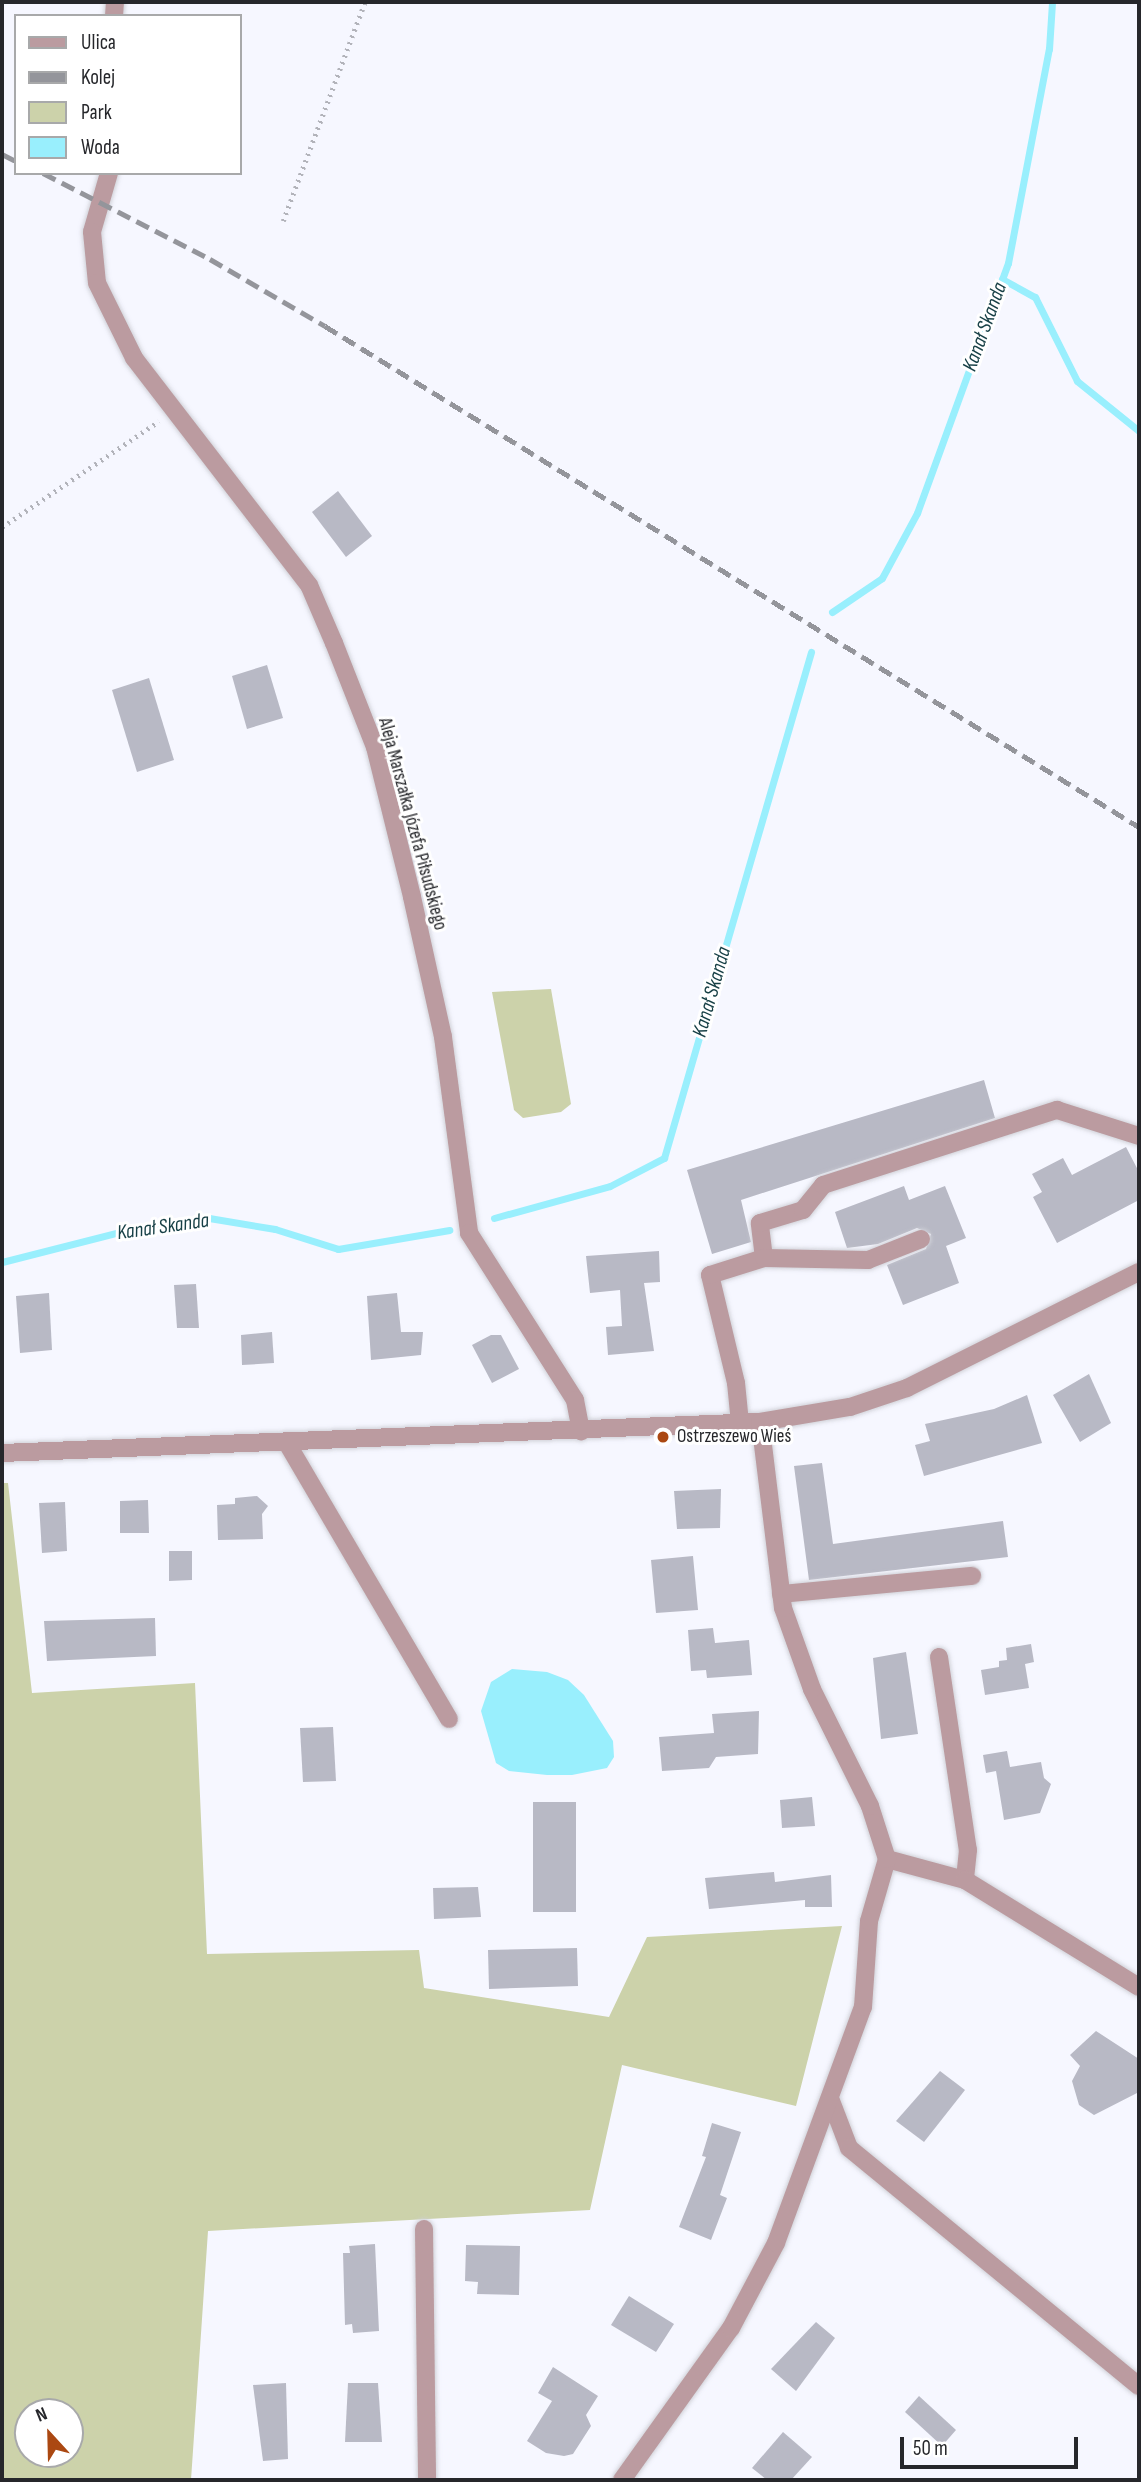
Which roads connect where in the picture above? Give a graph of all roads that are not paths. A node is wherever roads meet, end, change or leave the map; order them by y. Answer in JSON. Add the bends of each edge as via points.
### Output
{"nodes":[{"id":1,"x":107,"y":175,"type":"edge"},
{"id":2,"x":1139,"y":1136,"type":"edge"},
{"id":3,"x":921,"y":1238,"type":"dead end"},
{"id":4,"x":764,"y":1258,"type":"junction"},
{"id":5,"x":1139,"y":1272,"type":"edge"},
{"id":6,"x":760,"y":1422,"type":"junction"},
{"id":7,"x":740,"y":1423,"type":"junction"},
{"id":8,"x":581,"y":1431,"type":"junction"},
{"id":9,"x":287,"y":1443,"type":"junction"},
{"id":10,"x":2,"y":1454,"type":"edge"},
{"id":11,"x":972,"y":1576,"type":"dead end"},
{"id":12,"x":781,"y":1594,"type":"junction"},
{"id":13,"x":939,"y":1657,"type":"dead end"},
{"id":14,"x":449,"y":1719,"type":"dead end"},
{"id":15,"x":887,"y":1860,"type":"junction"},
{"id":16,"x":965,"y":1880,"type":"junction"},
{"id":17,"x":1139,"y":1987,"type":"edge"},
{"id":18,"x":831,"y":2101,"type":"junction"},
{"id":19,"x":425,"y":2229,"type":"dead end"},
{"id":20,"x":1139,"y":2386,"type":"edge"},
{"id":21,"x":427,"y":2480,"type":"edge"},
{"id":22,"x":622,"y":2480,"type":"edge"}],
"edges":[{"from":1,"to":8,"type":"street","name":"Aleja Marszałka Józefa Piłsudskiego","via":[[92,232],[97,284],[134,358],[309,585],[374,747],[443,1037],[469,1233],[575,1400]]},
{"from":2,"to":4,"type":"street","via":[[1057,1110],[823,1185],[803,1210],[760,1223]]},
{"from":3,"to":4,"type":"street","via":[[868,1260]]},
{"from":4,"to":7,"type":"street","via":[[710,1275],[736,1383]]},
{"from":5,"to":6,"type":"street","via":[[907,1388],[850,1407]]},
{"from":6,"to":7,"type":"street"},
{"from":6,"to":12,"type":"street"},
{"from":7,"to":8,"type":"street"},
{"from":8,"to":9,"type":"street"},
{"from":9,"to":10,"type":"street"},
{"from":9,"to":14,"type":"street"},
{"from":11,"to":12,"type":"street"},
{"from":12,"to":15,"type":"street","via":[[811,1689],[870,1806]]},
{"from":13,"to":16,"type":"street","via":[[968,1850]]},
{"from":15,"to":16,"type":"street"},
{"from":15,"to":18,"type":"street","via":[[869,1921],[863,2007]]},
{"from":16,"to":17,"type":"street"},
{"from":18,"to":20,"type":"street","via":[[849,2148]]},
{"from":18,"to":22,"type":"street","via":[[776,2243],[731,2328]]},
{"from":19,"to":21,"type":"street"}]}
